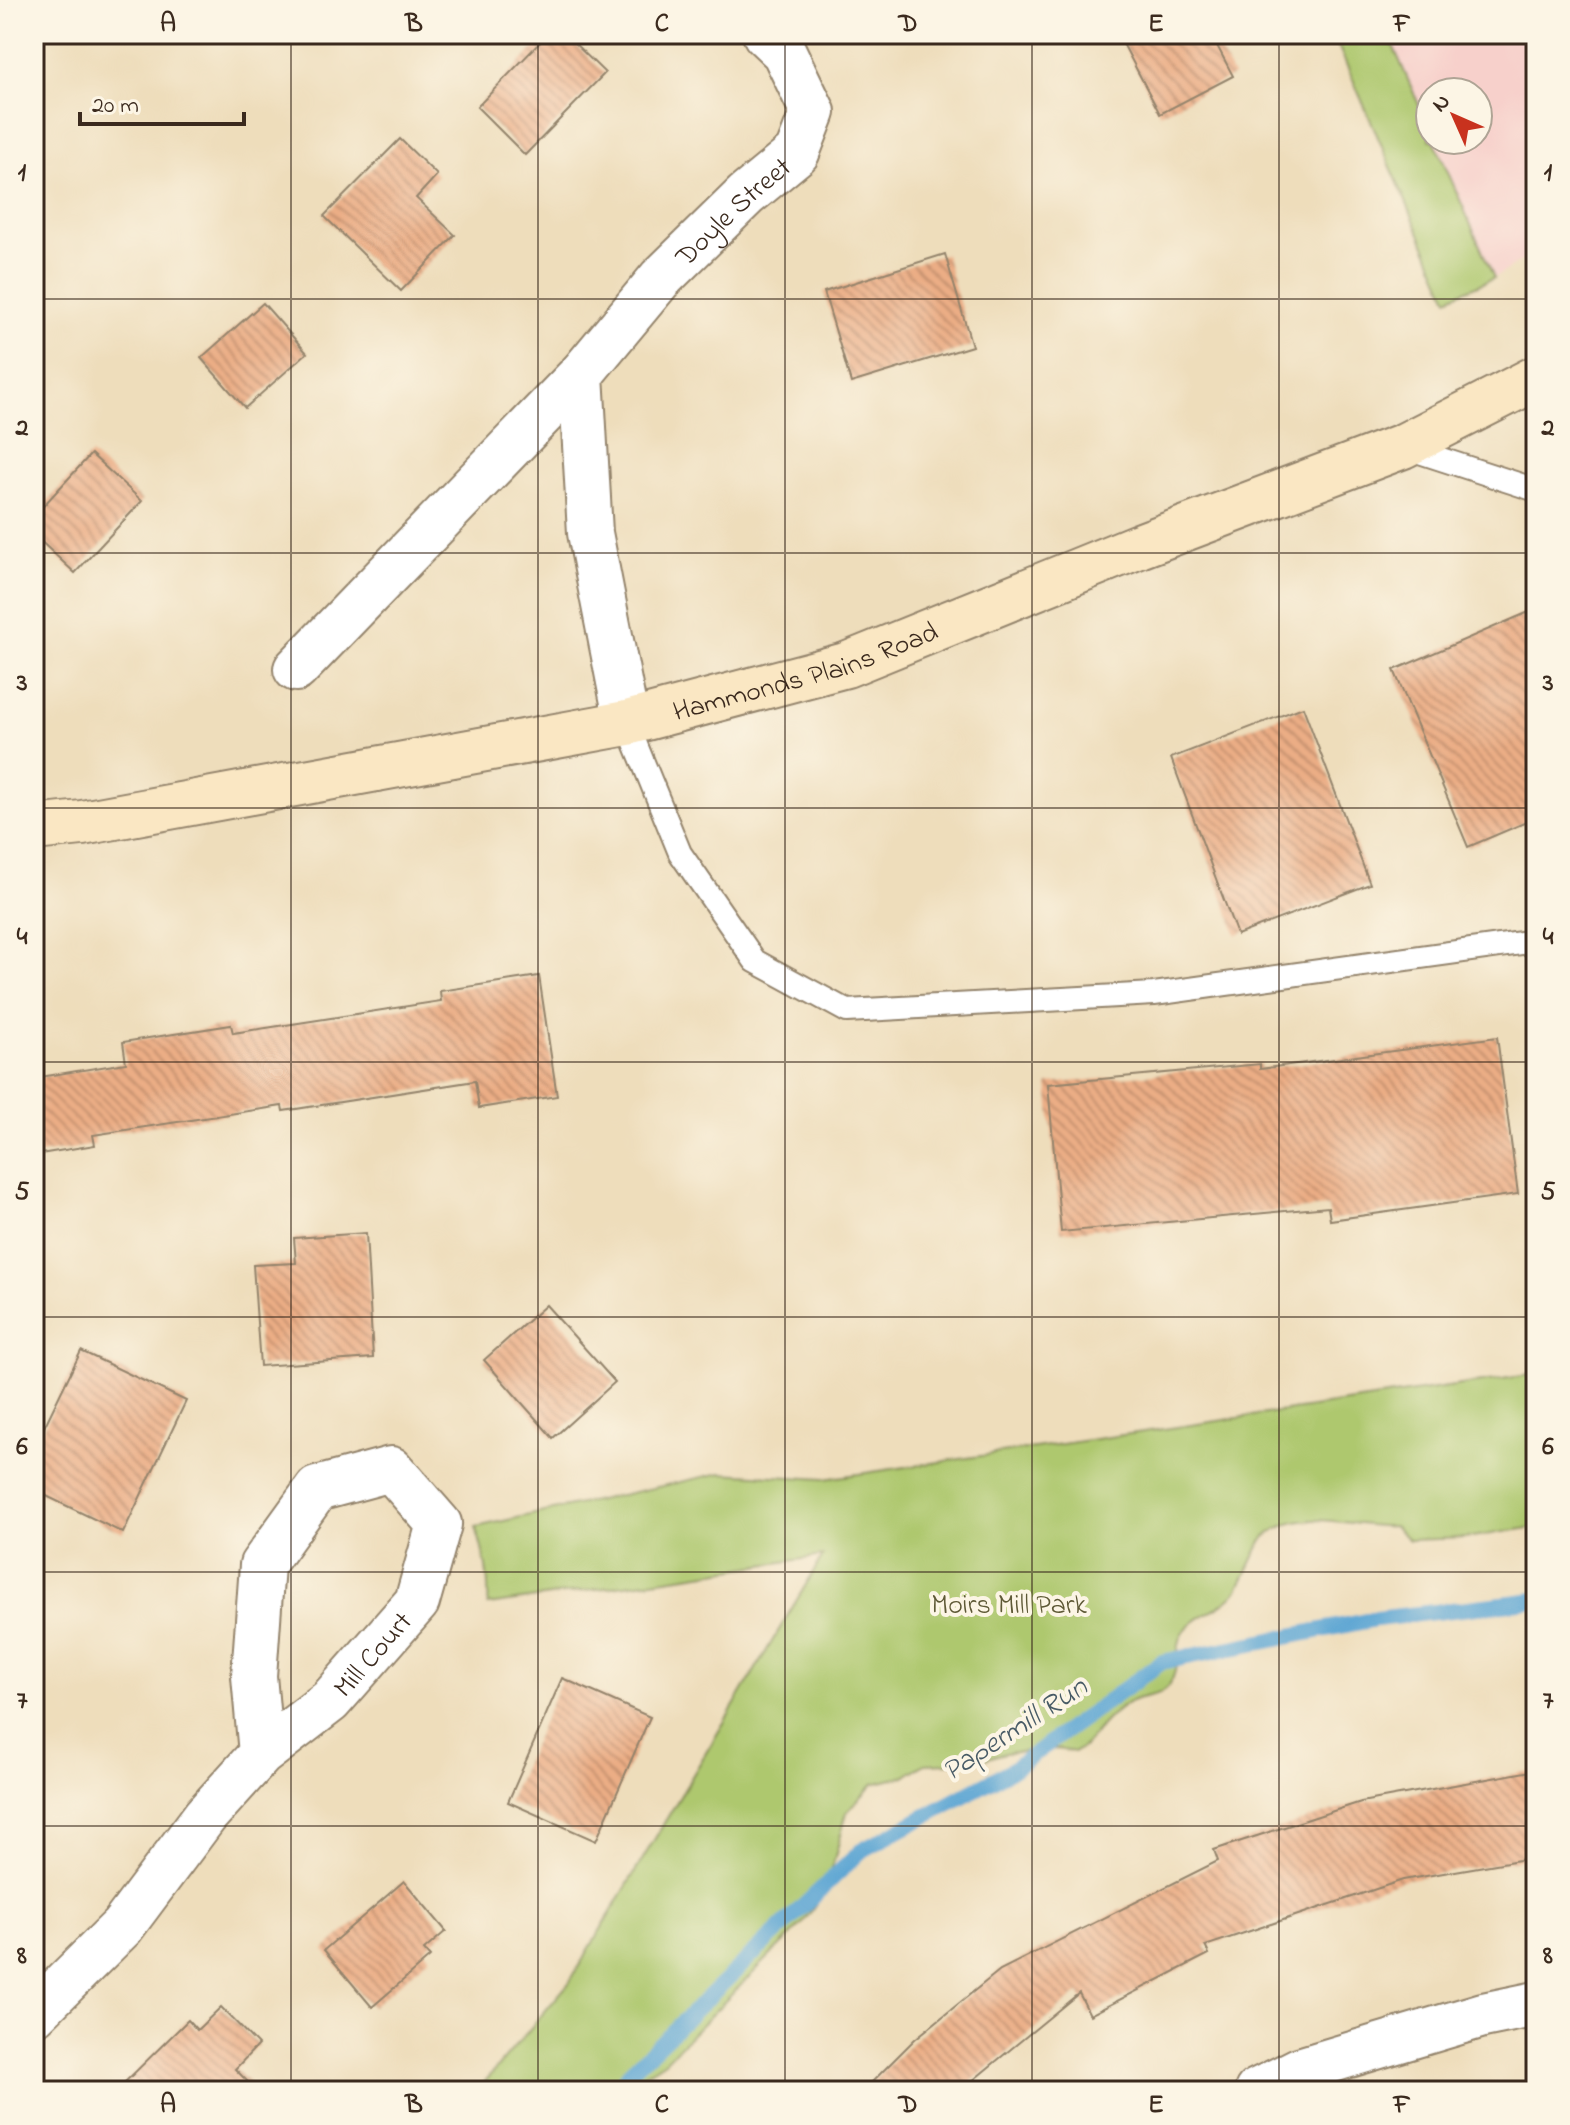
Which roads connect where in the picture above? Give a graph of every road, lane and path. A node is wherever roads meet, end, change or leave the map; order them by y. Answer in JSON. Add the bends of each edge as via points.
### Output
{"nodes":[{"id":1,"x":765,"y":34,"type":"edge"},
{"id":2,"x":581,"y":374,"type":"junction"},
{"id":3,"x":1536,"y":378,"type":"edge"},
{"id":4,"x":1403,"y":446,"type":"junction"},
{"id":5,"x":1536,"y":490,"type":"edge"},
{"id":6,"x":296,"y":669,"type":"dead end"},
{"id":7,"x":627,"y":723,"type":"junction"},
{"id":8,"x":34,"y":828,"type":"edge"},
{"id":9,"x":1536,"y":941,"type":"edge"},
{"id":10,"x":261,"y":1754,"type":"junction"},
{"id":11,"x":1536,"y":2004,"type":"edge"},
{"id":12,"x":34,"y":2014,"type":"edge"},
{"id":13,"x":1257,"y":2091,"type":"edge"}],
"edges":[{"from":1,"to":2,"type":"street","name":"Doyle Street","via":[[784,52],[813,112],[797,153],[660,279]]},
{"from":2,"to":6,"type":"street","name":"Doyle Street"},
{"from":2,"to":7,"type":"street","via":[[590,533]]},
{"from":3,"to":4,"type":"main road","name":"Hammonds Plains Road"},
{"from":4,"to":5,"type":"lane"},
{"from":4,"to":7,"type":"main road","name":"Hammonds Plains Road","via":[[846,665]]},
{"from":7,"to":8,"type":"main road","name":"Hammonds Plains Road"},
{"from":7,"to":9,"type":"lane","via":[[680,853],[755,961],[847,1011],[1154,994]]},
{"from":10,"to":10,"type":"street","name":"Mill Court","via":[[330,1701],[417,1602],[439,1524],[391,1469],[317,1489],[262,1565],[254,1676]]},
{"from":10,"to":12,"type":"street","name":"Mill Court","via":[[205,1816],[122,1927]]},
{"from":11,"to":13,"type":"street","via":[[1299,2070]]}]}
